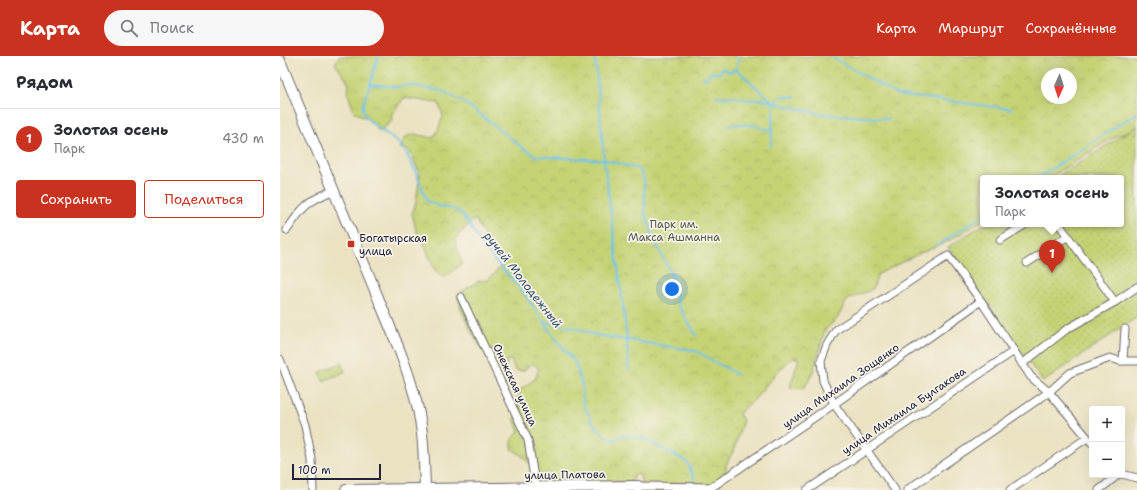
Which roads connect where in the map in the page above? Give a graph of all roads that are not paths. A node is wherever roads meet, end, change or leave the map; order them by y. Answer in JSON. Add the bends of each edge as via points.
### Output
{"nodes":[{"id":1,"x":280,"y":62,"type":"edge"},
{"id":2,"x":334,"y":190,"type":"junction"},
{"id":3,"x":1021,"y":227,"type":"edge"},
{"id":4,"x":1061,"y":227,"type":"edge"},
{"id":5,"x":287,"y":230,"type":"dead end"},
{"id":6,"x":1068,"y":236,"type":"junction"},
{"id":7,"x":1000,"y":240,"type":"dead end"},
{"id":8,"x":1027,"y":263,"type":"dead end"},
{"id":9,"x":1137,"y":287,"type":"edge"},
{"id":10,"x":461,"y":297,"type":"dead end"},
{"id":11,"x":981,"y":301,"type":"junction"},
{"id":12,"x":1115,"y":302,"type":"junction"},
{"id":13,"x":1125,"y":329,"type":"dead end"},
{"id":14,"x":1014,"y":351,"type":"junction"},
{"id":15,"x":280,"y":359,"type":"edge"},
{"id":16,"x":1123,"y":361,"type":"junction"},
{"id":17,"x":1137,"y":361,"type":"edge"},
{"id":18,"x":1022,"y":364,"type":"junction"},
{"id":19,"x":1049,"y":392,"type":"junction"},
{"id":20,"x":834,"y":404,"type":"junction"},
{"id":21,"x":1089,"y":439,"type":"edge"},
{"id":22,"x":1089,"y":441,"type":"edge"},
{"id":23,"x":867,"y":449,"type":"junction"},
{"id":24,"x":1125,"y":475,"type":"edge"},
{"id":25,"x":1114,"y":478,"type":"edge"},
{"id":26,"x":1137,"y":478,"type":"edge"},
{"id":27,"x":712,"y":487,"type":"joint"},
{"id":28,"x":536,"y":488,"type":"edge"},
{"id":29,"x":638,"y":488,"type":"edge"},
{"id":30,"x":425,"y":489,"type":"edge"},
{"id":31,"x":313,"y":490,"type":"edge"},
{"id":32,"x":346,"y":490,"type":"edge"},
{"id":33,"x":807,"y":490,"type":"edge"},
{"id":34,"x":895,"y":490,"type":"edge"},
{"id":35,"x":907,"y":490,"type":"edge"},
{"id":36,"x":1010,"y":490,"type":"edge"},
{"id":37,"x":1099,"y":490,"type":"edge"}],
"edges":[{"from":1,"to":2,"type":"street"},
{"from":2,"to":5,"type":"street","via":[[315,198],[300,210]]},
{"from":2,"to":30,"type":"street","via":[[414,391],[421,430]]},
{"from":3,"to":7,"type":"street"},
{"from":4,"to":6,"type":"street"},
{"from":6,"to":8,"type":"street"},
{"from":6,"to":12,"type":"street"},
{"from":9,"to":12,"type":"street"},
{"from":10,"to":28,"type":"street","name":"Онежская улица","via":[[528,440]]},
{"from":11,"to":14,"type":"street"},
{"from":11,"to":20,"type":"street","name":"улица Михаила Зощенко"},
{"from":11,"to":20,"type":"street","via":[[948,256],[836,330],[821,361],[823,381]]},
{"from":12,"to":18,"type":"street","via":[[1067,329]]},
{"from":13,"to":16,"type":"street"},
{"from":14,"to":18,"type":"street"},
{"from":14,"to":23,"type":"street","name":"улица Михаила Булгакова"},
{"from":15,"to":31,"type":"street","via":[[305,425],[312,459]]},
{"from":16,"to":17,"type":"street"},
{"from":16,"to":19,"type":"street","via":[[1110,358],[1070,373]]},
{"from":18,"to":19,"type":"street","via":[[1031,377]]},
{"from":19,"to":21,"type":"street"},
{"from":19,"to":35,"type":"street"},
{"from":20,"to":23,"type":"street"},
{"from":20,"to":27,"type":"street","name":"улица Михаила Зощенко"},
{"from":22,"to":36,"type":"street"},
{"from":23,"to":33,"type":"street","name":"улица Михаила Булгакова"},
{"from":23,"to":34,"type":"street"},
{"from":24,"to":26,"type":"street"},
{"from":25,"to":37,"type":"street"},
{"from":27,"to":29,"type":"street","name":"улица Платова"},
{"from":28,"to":29,"type":"street","name":"улица Платова"},
{"from":28,"to":30,"type":"street","name":"улица Платова"},
{"from":30,"to":32,"type":"street","name":"улица Платова"}]}
